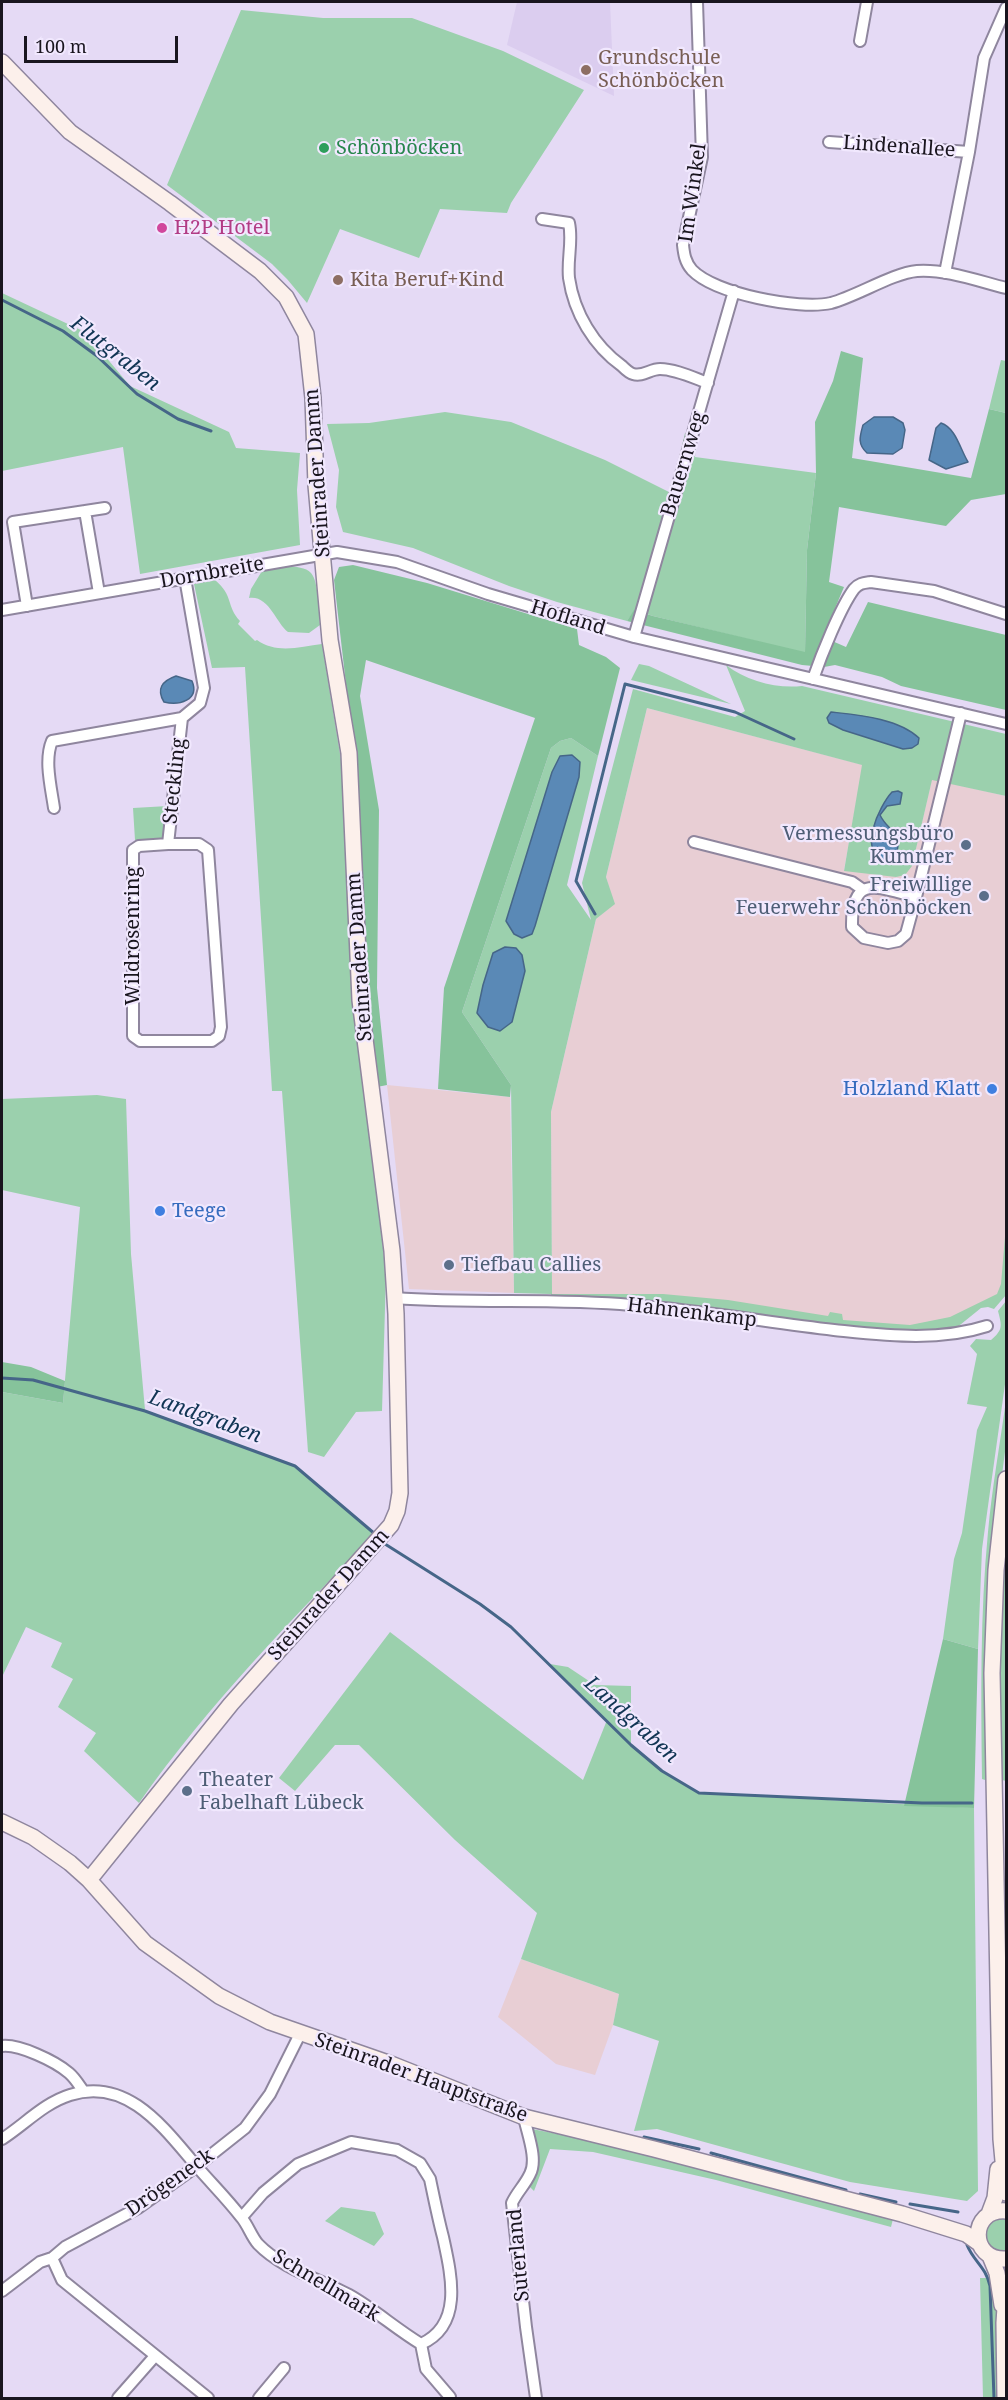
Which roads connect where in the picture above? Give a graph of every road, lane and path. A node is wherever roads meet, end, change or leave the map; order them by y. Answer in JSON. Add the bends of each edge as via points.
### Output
{"nodes":[{"id":1,"x":697,"y":2,"type":"edge"},
{"id":2,"x":867,"y":2,"type":"edge"},
{"id":3,"x":1006,"y":8,"type":"edge"},
{"id":4,"x":860,"y":41,"type":"dead end"},
{"id":5,"x":2,"y":62,"type":"edge"},
{"id":6,"x":829,"y":142,"type":"dead end"},
{"id":7,"x":969,"y":152,"type":"junction"},
{"id":8,"x":542,"y":219,"type":"dead end"},
{"id":9,"x":945,"y":273,"type":"junction"},
{"id":10,"x":1006,"y":288,"type":"edge"},
{"id":11,"x":734,"y":291,"type":"junction"},
{"id":12,"x":708,"y":383,"type":"junction"},
{"id":13,"x":105,"y":508,"type":"dead end"},
{"id":14,"x":85,"y":511,"type":"junction"},
{"id":15,"x":324,"y":553,"type":"junction"},
{"id":16,"x":185,"y":578,"type":"junction"},
{"id":17,"x":99,"y":593,"type":"junction"},
{"id":18,"x":27,"y":606,"type":"junction"},
{"id":19,"x":2,"y":610,"type":"edge"},
{"id":20,"x":1006,"y":614,"type":"edge"},
{"id":21,"x":633,"y":637,"type":"junction"},
{"id":22,"x":813,"y":679,"type":"junction"},
{"id":23,"x":961,"y":713,"type":"junction"},
{"id":24,"x":182,"y":718,"type":"junction"},
{"id":25,"x":1006,"y":724,"type":"edge"},
{"id":26,"x":54,"y":808,"type":"dead end"},
{"id":27,"x":694,"y":842,"type":"dead end"},
{"id":28,"x":168,"y":844,"type":"junction"},
{"id":29,"x":862,"y":889,"type":"junction"},
{"id":30,"x":916,"y":897,"type":"junction"},
{"id":31,"x":395,"y":1298,"type":"junction"},
{"id":32,"x":987,"y":1326,"type":"dead end"},
{"id":33,"x":1006,"y":1479,"type":"edge"},
{"id":34,"x":2,"y":1822,"type":"edge"},
{"id":35,"x":89,"y":1880,"type":"junction"},
{"id":36,"x":300,"y":2034,"type":"junction"},
{"id":37,"x":2,"y":2046,"type":"edge"},
{"id":38,"x":84,"y":2092,"type":"junction"},
{"id":39,"x":524,"y":2117,"type":"junction"},
{"id":40,"x":2,"y":2139,"type":"edge"},
{"id":41,"x":1001,"y":2139,"type":"junction"},
{"id":42,"x":197,"y":2166,"type":"junction"},
{"id":43,"x":1006,"y":2193,"type":"edge"},
{"id":44,"x":1006,"y":2211,"type":"edge"},
{"id":45,"x":902,"y":2214,"type":"junction"},
{"id":46,"x":242,"y":2217,"type":"junction"},
{"id":47,"x":986,"y":2217,"type":"junction"},
{"id":48,"x":980,"y":2244,"type":"junction"},
{"id":49,"x":990,"y":2256,"type":"junction"},
{"id":50,"x":52,"y":2258,"type":"junction"},
{"id":51,"x":1006,"y":2259,"type":"edge"},
{"id":52,"x":2,"y":2291,"type":"edge"},
{"id":53,"x":1006,"y":2292,"type":"edge"},
{"id":54,"x":1004,"y":2323,"type":"junction"},
{"id":55,"x":421,"y":2344,"type":"junction"},
{"id":56,"x":155,"y":2356,"type":"junction"},
{"id":57,"x":284,"y":2368,"type":"dead end"},
{"id":58,"x":450,"y":2397,"type":"edge"},
{"id":59,"x":118,"y":2398,"type":"edge"},
{"id":60,"x":208,"y":2398,"type":"edge"},
{"id":61,"x":259,"y":2398,"type":"edge"},
{"id":62,"x":536,"y":2398,"type":"edge"},
{"id":63,"x":1005,"y":2398,"type":"edge"}],
"edges":[{"from":1,"to":11,"type":"street","name":"Im Winkel","via":[[702,157],[685,232],[685,257],[701,278]]},
{"from":2,"to":4,"type":"street"},
{"from":3,"to":7,"type":"street","name":"Lindenallee","via":[[984,58]]},
{"from":5,"to":15,"type":"main road","name":"Steinrader Damm","via":[[70,132],[260,271],[294,308],[308,344]]},
{"from":6,"to":7,"type":"street","name":"Lindenallee"},
{"from":7,"to":9,"type":"street","name":"Lindenallee"},
{"from":8,"to":12,"type":"street","via":[[569,223],[569,278],[581,317],[614,361],[633,374],[663,369]]},
{"from":9,"to":10,"type":"street","name":"Im Winkel"},
{"from":9,"to":11,"type":"street","name":"Im Winkel","via":[[915,271],[852,297],[808,306]]},
{"from":11,"to":12,"type":"street","name":"Bauernweg"},
{"from":12,"to":21,"type":"street","name":"Bauernweg"},
{"from":13,"to":14,"type":"street"},
{"from":14,"to":17,"type":"street"},
{"from":14,"to":18,"type":"street","via":[[13,522]]},
{"from":15,"to":16,"type":"street","name":"Dornbreite"},
{"from":15,"to":21,"type":"street","name":"Hofland","via":[[397,562]]},
{"from":15,"to":31,"type":"main road","name":"Steinrader Damm","via":[[330,640],[349,753],[360,1000]]},
{"from":16,"to":17,"type":"street","name":"Dornbreite"},
{"from":16,"to":24,"type":"street","via":[[204,687],[200,703]]},
{"from":17,"to":18,"type":"street","name":"Dornbreite"},
{"from":18,"to":19,"type":"street","name":"Dornbreite"},
{"from":20,"to":22,"type":"street","via":[[934,591],[862,583],[855,587],[842,612]]},
{"from":21,"to":22,"type":"street","name":"Hofland"},
{"from":22,"to":23,"type":"street","name":"Hofland"},
{"from":23,"to":25,"type":"street","name":"Hofland"},
{"from":23,"to":30,"type":"street"},
{"from":24,"to":26,"type":"street","via":[[52,741],[49,772]]},
{"from":24,"to":28,"type":"street","name":"Steckling"},
{"from":27,"to":29,"type":"street","via":[[852,882]]},
{"from":28,"to":28,"type":"street","name":"Wildrosenring","via":[[133,850],[133,1036],[140,1041],[212,1041],[221,1028],[208,850],[199,844]]},
{"from":29,"to":30,"type":"street","via":[[872,886]]},
{"from":29,"to":30,"type":"street","via":[[856,897],[852,927],[864,938],[888,943],[906,934]]},
{"from":31,"to":32,"type":"street","name":"Hahnenkamp","via":[[627,1304],[899,1335],[953,1335]]},
{"from":31,"to":35,"type":"main road","name":"Steinrader Damm","via":[[400,1493],[391,1525],[231,1704]]},
{"from":33,"to":41,"type":"main road","via":[[996,1570],[992,1673]]},
{"from":34,"to":35,"type":"main road","name":"Steinrader Hauptstraße","via":[[51,1848]]},
{"from":35,"to":36,"type":"main road","name":"Steinrader Hauptstraße","via":[[152,1948],[219,1996]]},
{"from":36,"to":39,"type":"main road","name":"Steinrader Hauptstraße","via":[[391,2064]]},
{"from":36,"to":42,"type":"street","name":"Drögeneck","via":[[270,2094],[245,2128]]},
{"from":37,"to":38,"type":"street","via":[[19,2048],[59,2065]]},
{"from":38,"to":40,"type":"street","via":[[49,2105]]},
{"from":38,"to":42,"type":"street","name":"Schnellmark","via":[[115,2094],[142,2108]]},
{"from":39,"to":45,"type":"main road","name":"Steinrader Hauptstraße"},
{"from":39,"to":62,"type":"street","name":"Suterland","via":[[532,2169],[512,2203]]},
{"from":41,"to":43,"type":"main road"},
{"from":41,"to":47,"type":"main road","via":[[995,2198]]},
{"from":42,"to":46,"type":"street","name":"Schnellmark"},
{"from":42,"to":50,"type":"street","name":"Drögeneck","via":[[138,2208]]},
{"from":44,"to":47,"type":"main road","name":"Steinrader Hauptstraße"},
{"from":45,"to":47,"type":"main road","name":"Steinrader Hauptstraße","via":[[969,2223]]},
{"from":45,"to":48,"type":"main road","name":"Steinrader Hauptstraße","via":[[966,2234]]},
{"from":46,"to":55,"type":"street","name":"Schnellmark","via":[[258,2244],[284,2264],[351,2296]]},
{"from":46,"to":55,"type":"street","via":[[298,2164],[351,2142],[397,2150],[420,2163],[430,2179],[452,2290],[450,2310],[440,2329]]},
{"from":47,"to":48,"type":"main road","via":[[978,2232]]},
{"from":48,"to":49,"type":"main road"},
{"from":49,"to":51,"type":"main road"},
{"from":49,"to":54,"type":"main road"},
{"from":50,"to":52,"type":"street","name":"Drögeneck","via":[[40,2262]]},
{"from":50,"to":56,"type":"street","via":[[62,2280]]},
{"from":53,"to":54,"type":"main road"},
{"from":54,"to":63,"type":"main road"},
{"from":55,"to":58,"type":"street","via":[[426,2369]]},
{"from":56,"to":59,"type":"street"},
{"from":56,"to":60,"type":"street"},
{"from":57,"to":61,"type":"street"}]}
